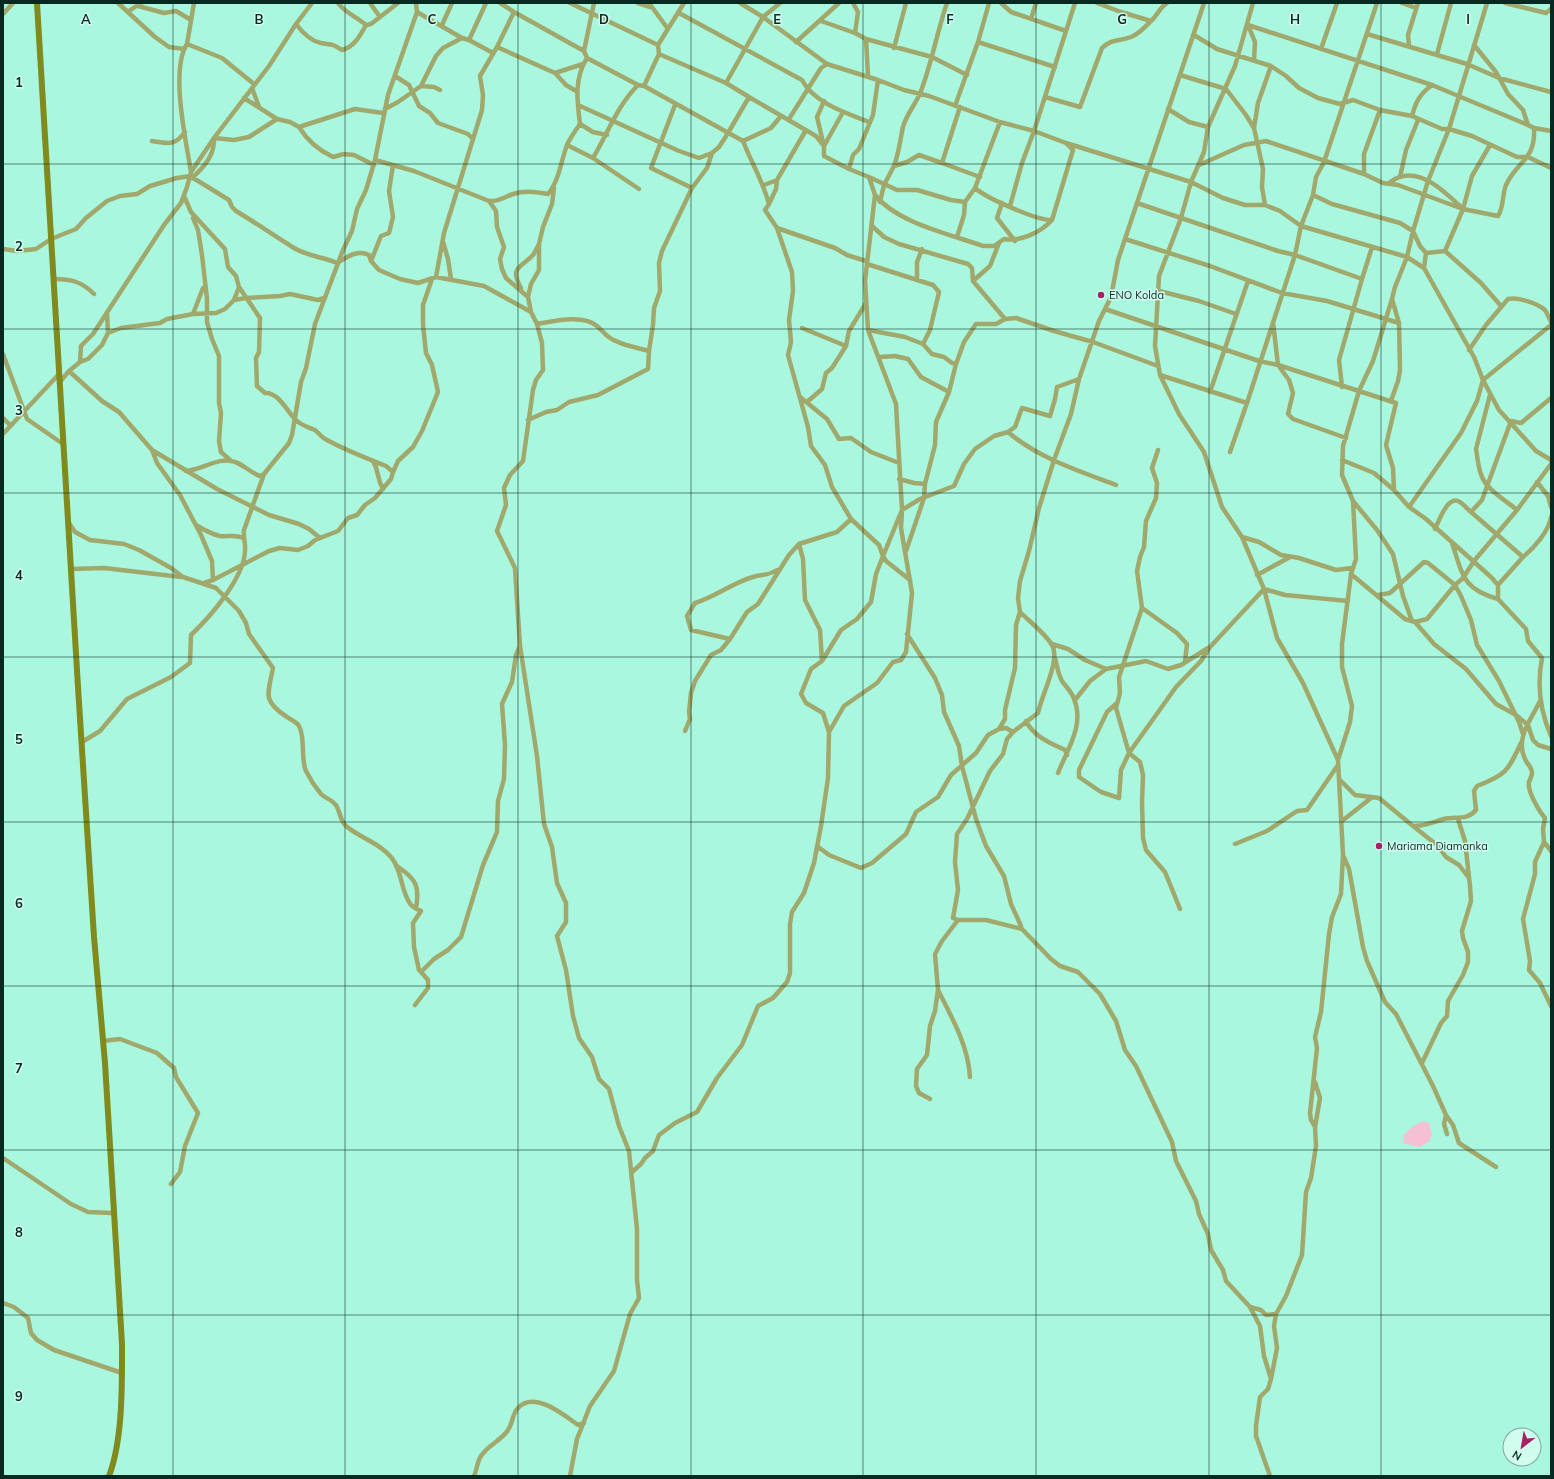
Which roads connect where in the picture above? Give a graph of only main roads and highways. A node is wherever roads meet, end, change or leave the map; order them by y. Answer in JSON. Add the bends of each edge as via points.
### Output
{"nodes":[{"id":1,"x":37,"y":3,"type":"edge"},
{"id":2,"x":109,"y":1476,"type":"edge"}],
"edges":[{"from":1,"to":2,"type":"main road","via":[[59,383],[117,1265],[122,1373],[120,1416]]}]}
